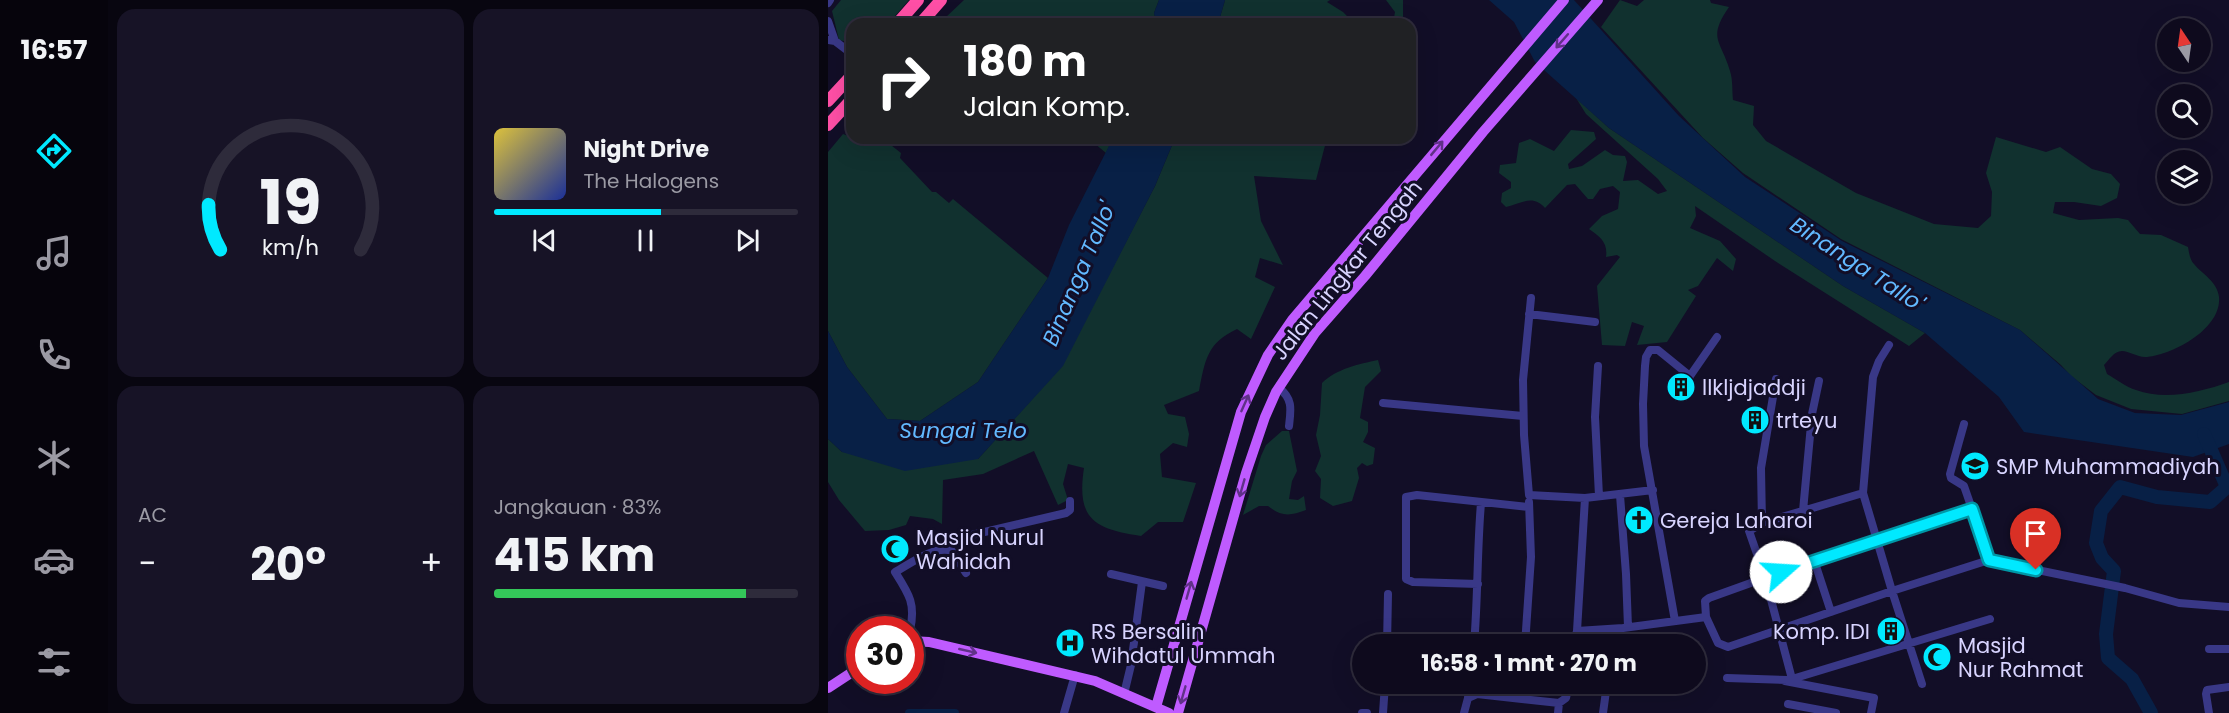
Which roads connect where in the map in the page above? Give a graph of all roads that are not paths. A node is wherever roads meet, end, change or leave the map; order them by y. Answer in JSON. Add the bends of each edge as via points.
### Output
{"nodes":[{"id":1,"x":918,"y":0,"type":"edge"},
{"id":2,"x":941,"y":0,"type":"edge"},
{"id":3,"x":1564,"y":0,"type":"edge"},
{"id":4,"x":1598,"y":0,"type":"edge"},
{"id":5,"x":902,"y":18,"type":"edge"},
{"id":6,"x":925,"y":18,"type":"edge"},
{"id":7,"x":828,"y":21,"type":"edge"},
{"id":8,"x":831,"y":40,"type":"edge"},
{"id":9,"x":846,"y":50,"type":"edge"},
{"id":10,"x":846,"y":82,"type":"edge"},
{"id":11,"x":828,"y":101,"type":"edge"},
{"id":12,"x":846,"y":106,"type":"edge"},
{"id":13,"x":828,"y":125,"type":"edge"},
{"id":14,"x":1531,"y":298,"type":"dead end"},
{"id":15,"x":1529,"y":314,"type":"junction"},
{"id":16,"x":1595,"y":322,"type":"dead end"},
{"id":17,"x":1717,"y":337,"type":"dead end"},
{"id":18,"x":1889,"y":345,"type":"dead end"},
{"id":19,"x":1598,"y":366,"type":"dead end"},
{"id":20,"x":1776,"y":379,"type":"dead end"},
{"id":21,"x":1819,"y":381,"type":"dead end"},
{"id":22,"x":1279,"y":388,"type":"junction"},
{"id":23,"x":1383,"y":403,"type":"dead end"},
{"id":24,"x":1523,"y":416,"type":"junction"},
{"id":25,"x":1964,"y":424,"type":"dead end"},
{"id":26,"x":1289,"y":426,"type":"dead end"},
{"id":27,"x":1653,"y":490,"type":"junction"},
{"id":28,"x":1863,"y":493,"type":"junction"},
{"id":29,"x":1529,"y":495,"type":"junction"},
{"id":30,"x":1620,"y":495,"type":"junction"},
{"id":31,"x":1599,"y":496,"type":"junction"},
{"id":32,"x":1585,"y":498,"type":"junction"},
{"id":33,"x":1070,"y":501,"type":"dead end"},
{"id":34,"x":1481,"y":503,"type":"junction"},
{"id":35,"x":1529,"y":507,"type":"junction"},
{"id":36,"x":1972,"y":509,"type":"junction"},
{"id":37,"x":1803,"y":511,"type":"junction"},
{"id":38,"x":1762,"y":524,"type":"junction"},
{"id":39,"x":2045,"y":530,"type":"dead end"},
{"id":40,"x":1877,"y":539,"type":"junction"},
{"id":41,"x":948,"y":549,"type":"junction"},
{"id":42,"x":1814,"y":560,"type":"junction"},
{"id":43,"x":1989,"y":560,"type":"junction"},
{"id":44,"x":2036,"y":570,"type":"junction"},
{"id":45,"x":966,"y":573,"type":"dead end"},
{"id":46,"x":1111,"y":574,"type":"dead end"},
{"id":47,"x":1765,"y":577,"type":"junction"},
{"id":48,"x":1142,"y":582,"type":"junction"},
{"id":49,"x":1478,"y":584,"type":"junction"},
{"id":50,"x":1163,"y":586,"type":"dead end"},
{"id":51,"x":1892,"y":591,"type":"junction"},
{"id":52,"x":1388,"y":594,"type":"dead end"},
{"id":53,"x":2229,"y":607,"type":"edge"},
{"id":54,"x":1831,"y":612,"type":"junction"},
{"id":55,"x":912,"y":616,"type":"edge"},
{"id":56,"x":1706,"y":617,"type":"junction"},
{"id":57,"x":1990,"y":619,"type":"dead end"},
{"id":58,"x":1675,"y":621,"type":"junction"},
{"id":59,"x":1628,"y":627,"type":"junction"},
{"id":60,"x":1616,"y":629,"type":"junction"},
{"id":61,"x":1780,"y":630,"type":"junction"},
{"id":62,"x":1576,"y":631,"type":"junction"},
{"id":63,"x":1387,"y":634,"type":"edge"},
{"id":64,"x":1475,"y":634,"type":"edge"},
{"id":65,"x":1526,"y":634,"type":"edge"},
{"id":66,"x":1575,"y":634,"type":"edge"},
{"id":67,"x":1615,"y":634,"type":"edge"},
{"id":68,"x":924,"y":642,"type":"edge"},
{"id":69,"x":1909,"y":643,"type":"junction"},
{"id":70,"x":2209,"y":649,"type":"dead end"},
{"id":71,"x":2229,"y":649,"type":"edge"},
{"id":72,"x":1075,"y":675,"type":"junction"},
{"id":73,"x":846,"y":676,"type":"edge"},
{"id":74,"x":1727,"y":678,"type":"dead end"},
{"id":75,"x":1789,"y":680,"type":"junction"},
{"id":76,"x":1922,"y":684,"type":"dead end"},
{"id":77,"x":2229,"y":687,"type":"edge"},
{"id":78,"x":828,"y":688,"type":"edge"},
{"id":79,"x":1124,"y":694,"type":"junction"},
{"id":80,"x":1384,"y":694,"type":"edge"},
{"id":81,"x":1468,"y":694,"type":"edge"},
{"id":82,"x":1520,"y":694,"type":"edge"},
{"id":83,"x":1567,"y":694,"type":"edge"},
{"id":84,"x":1606,"y":694,"type":"edge"},
{"id":85,"x":1468,"y":698,"type":"junction"},
{"id":86,"x":1520,"y":698,"type":"junction"},
{"id":87,"x":1558,"y":702,"type":"junction"},
{"id":88,"x":1788,"y":704,"type":"dead end"},
{"id":89,"x":1156,"y":707,"type":"junction"},
{"id":90,"x":1814,"y":711,"type":"edge"},
{"id":91,"x":1825,"y":712,"type":"edge"},
{"id":92,"x":1064,"y":713,"type":"edge"},
{"id":93,"x":1168,"y":713,"type":"edge"},
{"id":94,"x":1178,"y":713,"type":"edge"},
{"id":95,"x":1383,"y":713,"type":"edge"},
{"id":96,"x":1464,"y":713,"type":"edge"},
{"id":97,"x":1558,"y":713,"type":"edge"},
{"id":98,"x":1603,"y":713,"type":"edge"},
{"id":99,"x":1836,"y":713,"type":"edge"},
{"id":100,"x":1871,"y":713,"type":"edge"},
{"id":101,"x":2209,"y":713,"type":"edge"}],
"edges":[{"from":1,"to":5,"type":"highway"},
{"from":2,"to":6,"type":"highway"},
{"from":89,"to":3,"type":"main road","name":"Jalan Lingkar Tengah","one_way":true,"via":[[1241,412],[1269,355],[1292,321]]},
{"from":4,"to":22,"type":"main road","name":"Jalan Lingkar Tengah","one_way":true,"via":[[1316,333]]},
{"from":7,"to":8,"type":"street"},
{"from":8,"to":9,"type":"street"},
{"from":10,"to":11,"type":"highway"},
{"from":12,"to":13,"type":"highway"},
{"from":14,"to":15,"type":"street"},
{"from":15,"to":16,"type":"street"},
{"from":15,"to":24,"type":"street"},
{"from":17,"to":27,"type":"street","via":[[1689,380],[1658,350],[1648,353],[1643,430]]},
{"from":18,"to":28,"type":"street","via":[[1873,377]]},
{"from":19,"to":31,"type":"street","via":[[1595,417]]},
{"from":20,"to":38,"type":"street","via":[[1761,468]]},
{"from":21,"to":37,"type":"street"},
{"from":22,"to":26,"type":"street","via":[[1291,402]]},
{"from":22,"to":94,"type":"main road","name":"Jalan Lingkar Tengah","one_way":true,"via":[[1264,417],[1246,473]]},
{"from":23,"to":24,"type":"street"},
{"from":24,"to":29,"type":"street"},
{"from":25,"to":36,"type":"street","via":[[1950,474],[1964,486]]},
{"from":27,"to":30,"type":"street"},
{"from":27,"to":58,"type":"street"},
{"from":28,"to":37,"type":"street"},
{"from":28,"to":40,"type":"street"},
{"from":29,"to":32,"type":"street"},
{"from":29,"to":35,"type":"street"},
{"from":30,"to":31,"type":"street"},
{"from":30,"to":59,"type":"street"},
{"from":31,"to":32,"type":"street"},
{"from":32,"to":62,"type":"street"},
{"from":33,"to":41,"type":"street","via":[[1066,513],[959,538]]},
{"from":34,"to":35,"type":"street"},
{"from":34,"to":49,"type":"street"},
{"from":34,"to":49,"type":"street","via":[[1417,495],[1404,500],[1406,579]]},
{"from":35,"to":65,"type":"street","via":[[1531,557]]},
{"from":36,"to":40,"type":"street"},
{"from":36,"to":43,"type":"street"},
{"from":37,"to":38,"type":"street"},
{"from":38,"to":47,"type":"street","via":[[1749,532]]},
{"from":39,"to":44,"type":"street"},
{"from":40,"to":42,"type":"street"},
{"from":40,"to":51,"type":"street"},
{"from":41,"to":45,"type":"street"},
{"from":41,"to":55,"type":"street","via":[[934,551],[895,572],[913,605]]},
{"from":42,"to":47,"type":"street"},
{"from":42,"to":54,"type":"street"},
{"from":43,"to":44,"type":"street"},
{"from":43,"to":51,"type":"street"},
{"from":44,"to":53,"type":"street","via":[[2179,603]]},
{"from":46,"to":48,"type":"street"},
{"from":47,"to":56,"type":"street","via":[[1707,599]]},
{"from":47,"to":61,"type":"street"},
{"from":48,"to":50,"type":"street"},
{"from":48,"to":79,"type":"street"},
{"from":49,"to":64,"type":"street"},
{"from":51,"to":54,"type":"street"},
{"from":51,"to":69,"type":"street"},
{"from":52,"to":63,"type":"street"},
{"from":54,"to":61,"type":"street"},
{"from":56,"to":58,"type":"street"},
{"from":56,"to":61,"type":"street","via":[[1718,643],[1726,647]]},
{"from":57,"to":69,"type":"street"},
{"from":58,"to":59,"type":"street"},
{"from":59,"to":60,"type":"street"},
{"from":60,"to":62,"type":"street"},
{"from":60,"to":67,"type":"street"},
{"from":61,"to":75,"type":"street"},
{"from":62,"to":66,"type":"street"},
{"from":68,"to":72,"type":"main road","one_way":true},
{"from":69,"to":75,"type":"street"},
{"from":69,"to":76,"type":"street"},
{"from":70,"to":71,"type":"street"},
{"from":72,"to":79,"type":"main road"},
{"from":72,"to":92,"type":"street"},
{"from":73,"to":78,"type":"main road"},
{"from":74,"to":75,"type":"street"},
{"from":75,"to":100,"type":"street","via":[[1874,698]]},
{"from":77,"to":101,"type":"street","via":[[2207,690]]},
{"from":79,"to":89,"type":"main road"},
{"from":80,"to":95,"type":"street"},
{"from":81,"to":85,"type":"street"},
{"from":82,"to":86,"type":"street"},
{"from":83,"to":87,"type":"street"},
{"from":84,"to":98,"type":"street"},
{"from":85,"to":86,"type":"street","via":[[1477,694]]},
{"from":85,"to":96,"type":"street"},
{"from":86,"to":87,"type":"street"},
{"from":87,"to":97,"type":"street"},
{"from":88,"to":90,"type":"street"},
{"from":89,"to":93,"type":"main road"},
{"from":90,"to":91,"type":"street"},
{"from":91,"to":99,"type":"street"}]}
